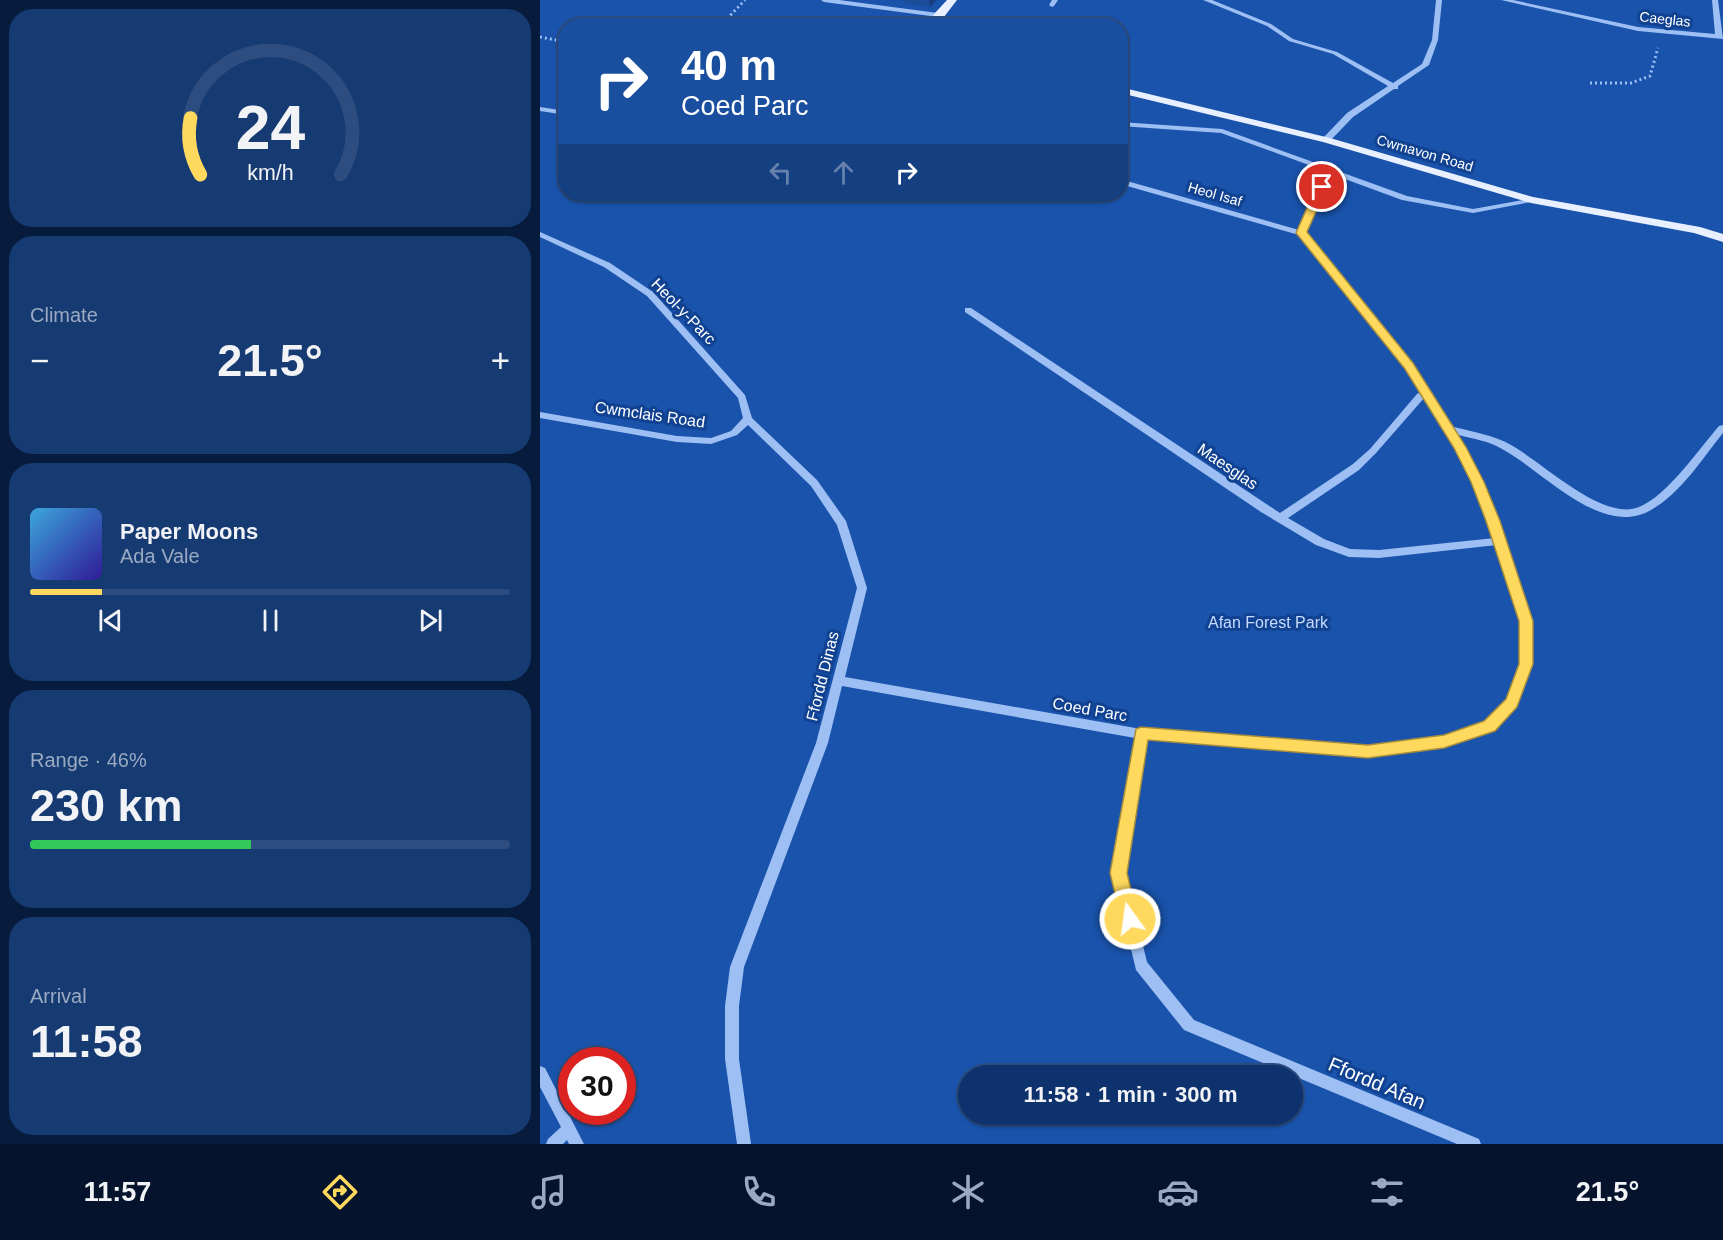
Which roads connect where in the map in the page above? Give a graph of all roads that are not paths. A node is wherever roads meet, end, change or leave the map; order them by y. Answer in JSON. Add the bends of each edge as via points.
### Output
{"nodes":[{"id":1,"x":824,"y":0,"type":"edge"},
{"id":2,"x":952,"y":0,"type":"edge"},
{"id":3,"x":1206,"y":0,"type":"edge"},
{"id":4,"x":1439,"y":0,"type":"edge"},
{"id":5,"x":1504,"y":0,"type":"edge"},
{"id":6,"x":1714,"y":0,"type":"edge"},
{"id":7,"x":938,"y":15,"type":"junction"},
{"id":8,"x":936,"y":18,"type":"edge"},
{"id":9,"x":1721,"y":37,"type":"edge"},
{"id":10,"x":1395,"y":87,"type":"junction"},
{"id":11,"x":1128,"y":92,"type":"edge"},
{"id":12,"x":540,"y":109,"type":"edge"},
{"id":13,"x":558,"y":112,"type":"edge"},
{"id":14,"x":1128,"y":125,"type":"edge"},
{"id":15,"x":1326,"y":140,"type":"junction"},
{"id":16,"x":1332,"y":172,"type":"junction"},
{"id":17,"x":1128,"y":183,"type":"edge"},
{"id":18,"x":1531,"y":200,"type":"junction"},
{"id":19,"x":1302,"y":233,"type":"junction"},
{"id":20,"x":540,"y":234,"type":"edge"},
{"id":21,"x":1723,"y":238,"type":"edge"},
{"id":22,"x":968,"y":310,"type":"dead end"},
{"id":23,"x":1427,"y":393,"type":"junction"},
{"id":24,"x":540,"y":415,"type":"edge"},
{"id":25,"x":748,"y":419,"type":"junction"},
{"id":26,"x":1722,"y":428,"type":"edge"},
{"id":27,"x":1450,"y":429,"type":"junction"},
{"id":28,"x":1281,"y":518,"type":"junction"},
{"id":29,"x":1501,"y":541,"type":"junction"},
{"id":30,"x":838,"y":681,"type":"junction"},
{"id":31,"x":1141,"y":734,"type":"junction"},
{"id":32,"x":540,"y":1073,"type":"edge"},
{"id":33,"x":568,"y":1130,"type":"junction"},
{"id":34,"x":553,"y":1144,"type":"edge"},
{"id":35,"x":577,"y":1144,"type":"edge"},
{"id":36,"x":744,"y":1144,"type":"edge"},
{"id":37,"x":1474,"y":1144,"type":"edge"}],
"edges":[{"from":1,"to":7,"type":"street"},
{"from":2,"to":7,"type":"main road"},
{"from":3,"to":10,"type":"street","via":[[1269,25],[1292,40],[1335,53]]},
{"from":4,"to":10,"type":"street","via":[[1435,39],[1425,65]]},
{"from":5,"to":9,"type":"street","name":"Caeglas","via":[[1597,21]]},
{"from":6,"to":9,"type":"street","name":"Caeglas"},
{"from":7,"to":8,"type":"main road"},
{"from":10,"to":15,"type":"street","via":[[1350,115]]},
{"from":11,"to":15,"type":"main road","name":"Cwmavon Road"},
{"from":12,"to":13,"type":"street"},
{"from":14,"to":16,"type":"street","via":[[1222,131]]},
{"from":15,"to":18,"type":"main road","name":"Cwmavon Road"},
{"from":16,"to":18,"type":"street","via":[[1405,198],[1473,211]]},
{"from":16,"to":19,"type":"street"},
{"from":17,"to":19,"type":"street","name":"Heol Isaf"},
{"from":18,"to":21,"type":"main road","name":"Cwmavon Road"},
{"from":19,"to":23,"type":"street","name":"Coed Parc"},
{"from":20,"to":25,"type":"street","name":"Heol-y-Parc","via":[[607,265],[650,294],[742,397]]},
{"from":22,"to":28,"type":"street","name":"Maesglas"},
{"from":23,"to":27,"type":"street","name":"Coed Parc"},
{"from":23,"to":28,"type":"street","via":[[1356,467]]},
{"from":24,"to":25,"type":"street","name":"Cwmclais Road","via":[[677,439],[711,441],[734,433]]},
{"from":25,"to":30,"type":"street","name":"Ffordd Dinas","via":[[814,483],[842,524],[862,588]]},
{"from":26,"to":27,"type":"street","via":[[1660,499],[1638,512],[1618,515],[1579,495],[1506,446]]},
{"from":27,"to":29,"type":"street","name":"Coed Parc","via":[[1478,482]]},
{"from":28,"to":29,"type":"street","name":"Maesglas","via":[[1320,542],[1349,553],[1379,554]]},
{"from":29,"to":31,"type":"street","name":"Coed Parc","via":[[1526,621],[1526,664],[1512,702],[1489,726],[1444,742],[1368,752]]},
{"from":30,"to":31,"type":"street","name":"Coed Parc"},
{"from":30,"to":36,"type":"street","name":"Ffordd Dinas","via":[[822,743],[737,967],[732,1059]]},
{"from":31,"to":37,"type":"street","name":"Ffordd Afan","via":[[1119,873],[1141,965],[1175,1008],[1189,1025]]},
{"from":32,"to":33,"type":"street"},
{"from":33,"to":34,"type":"street"},
{"from":33,"to":35,"type":"street"}]}
